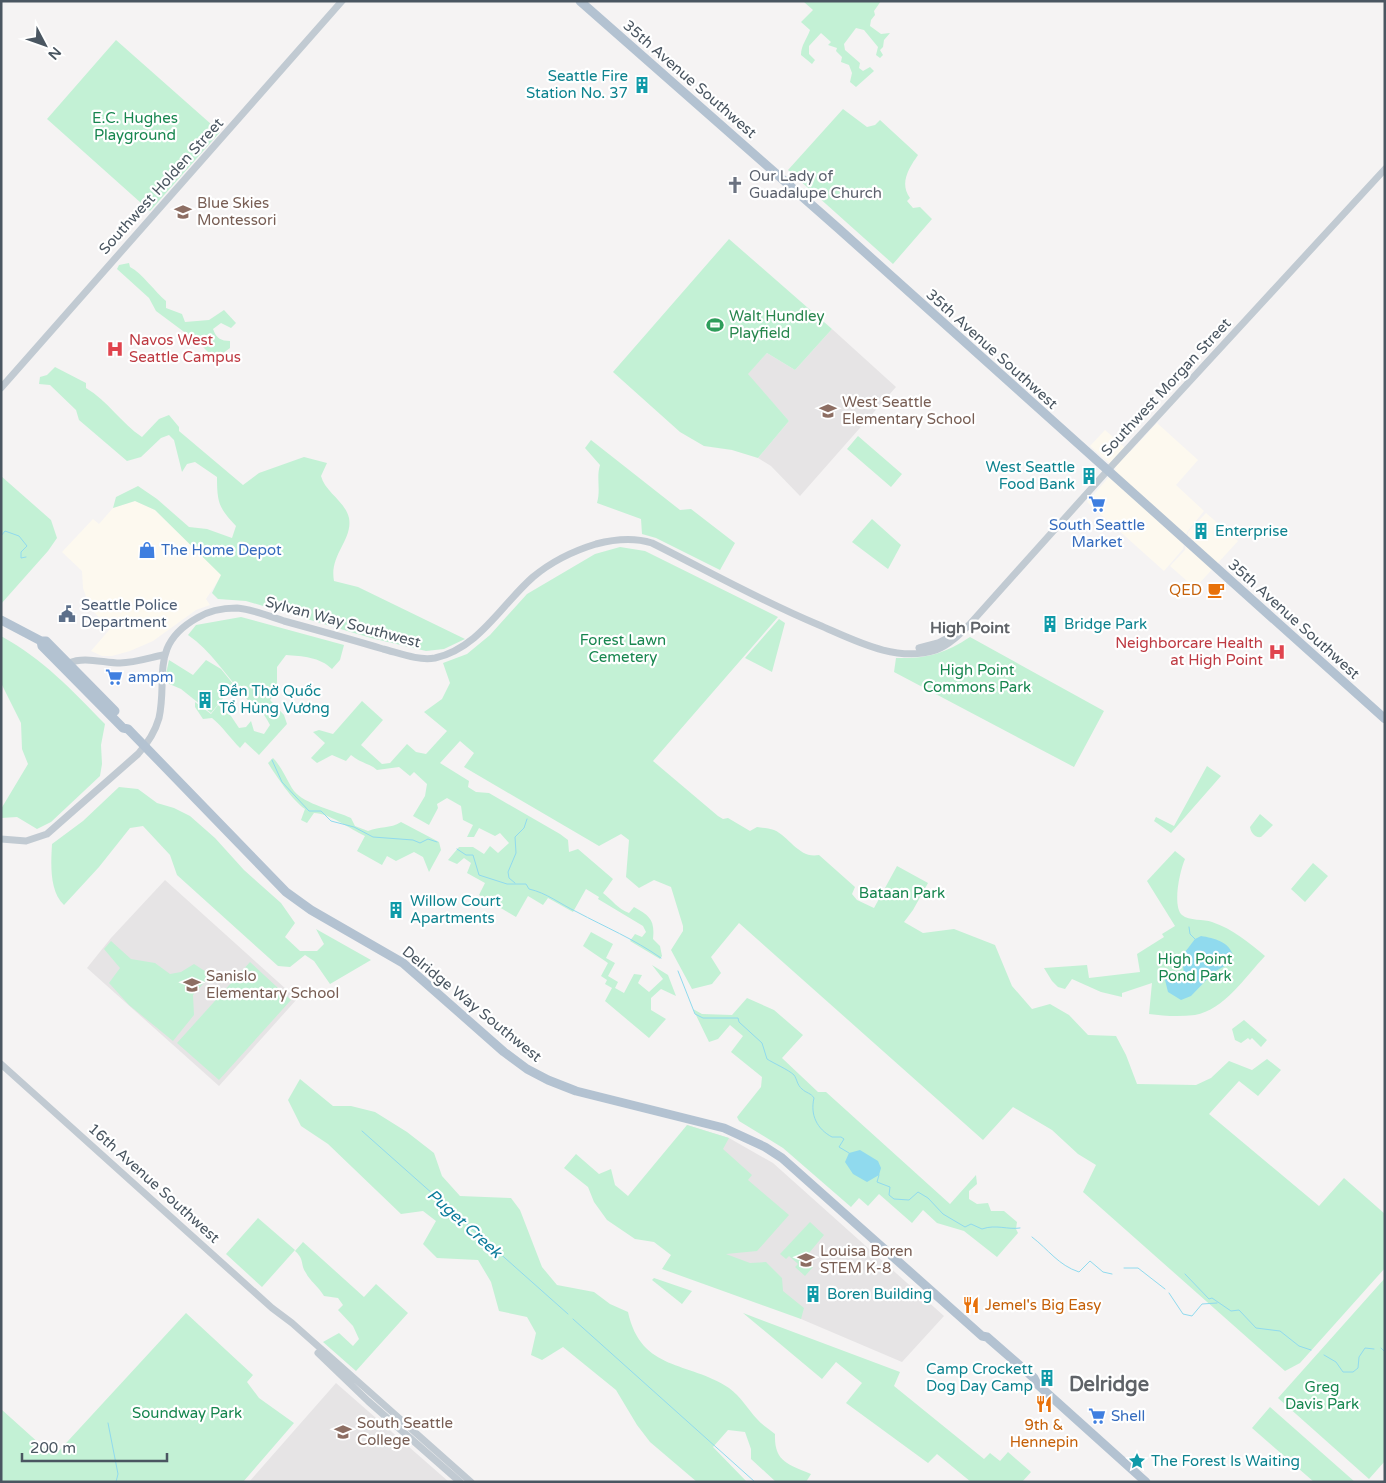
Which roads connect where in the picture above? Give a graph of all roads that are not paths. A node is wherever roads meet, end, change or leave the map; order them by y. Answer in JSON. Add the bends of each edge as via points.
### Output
{"nodes":[{"id":1,"x":342,"y":1,"type":"edge"},
{"id":2,"x":580,"y":1,"type":"edge"},
{"id":3,"x":1385,"y":169,"type":"edge"},
{"id":4,"x":1,"y":388,"type":"edge"},
{"id":5,"x":1108,"y":470,"type":"junction"},
{"id":6,"x":1,"y":620,"type":"edge"},
{"id":7,"x":969,"y":625,"type":"joint"},
{"id":8,"x":41,"y":641,"type":"junction"},
{"id":9,"x":163,"y":655,"type":"junction"},
{"id":10,"x":58,"y":660,"type":"junction"},
{"id":11,"x":69,"y":663,"type":"junction"},
{"id":12,"x":1385,"y":718,"type":"edge"},
{"id":13,"x":128,"y":729,"type":"junction"},
{"id":14,"x":145,"y":746,"type":"junction"},
{"id":15,"x":1,"y":839,"type":"edge"},
{"id":16,"x":1,"y":1064,"type":"edge"},
{"id":17,"x":289,"y":1322,"type":"junction"},
{"id":18,"x":460,"y":1482,"type":"edge"},
{"id":19,"x":472,"y":1482,"type":"edge"},
{"id":20,"x":1146,"y":1482,"type":"edge"}],
"edges":[{"from":1,"to":4,"type":"street","name":"Southwest Holden Street"},
{"from":2,"to":5,"type":"main road","name":"35th Avenue Southwest"},
{"from":3,"to":5,"type":"street","name":"Southwest Morgan Street"},
{"from":5,"to":7,"type":"street","name":"Southwest Morgan Street"},
{"from":5,"to":12,"type":"main road","name":"35th Avenue Southwest"},
{"from":6,"to":8,"type":"main road","name":"Delridge Way Southwest"},
{"from":7,"to":9,"type":"street","name":"Sylvan Way Southwest","via":[[952,641],[935,650],[885,651],[781,610],[652,543],[628,539],[588,546],[555,562],[533,577],[474,639],[438,657],[420,658],[231,608],[196,618]]},
{"from":8,"to":10,"type":"main road","name":"Delridge Way Southwest","via":[[42,646]]},
{"from":8,"to":11,"type":"main road","name":"Delridge Way Southwest","via":[[46,641]]},
{"from":9,"to":11,"type":"street","via":[[123,663],[80,659]]},
{"from":9,"to":14,"type":"street","via":[[159,718]]},
{"from":10,"to":11,"type":"main road"},
{"from":10,"to":13,"type":"main road","name":"Delridge Way Southwest","via":[[123,728]]},
{"from":11,"to":13,"type":"main road","name":"Delridge Way Southwest","via":[[127,724]]},
{"from":13,"to":14,"type":"main road","name":"Delridge Way Southwest"},
{"from":14,"to":15,"type":"street","via":[[48,834],[26,841]]},
{"from":14,"to":20,"type":"main road","name":"Delridge Way Southwest","via":[[290,895],[403,964],[513,1059],[558,1085],[712,1124],[766,1147],[782,1158],[982,1336],[1034,1378],[1036,1384]]},
{"from":16,"to":17,"type":"street","name":"16th Avenue Southwest"},
{"from":17,"to":18,"type":"street","name":"16th Avenue Southwest","via":[[356,1390]]},
{"from":17,"to":19,"type":"street","name":"16th Avenue Southwest"}]}
